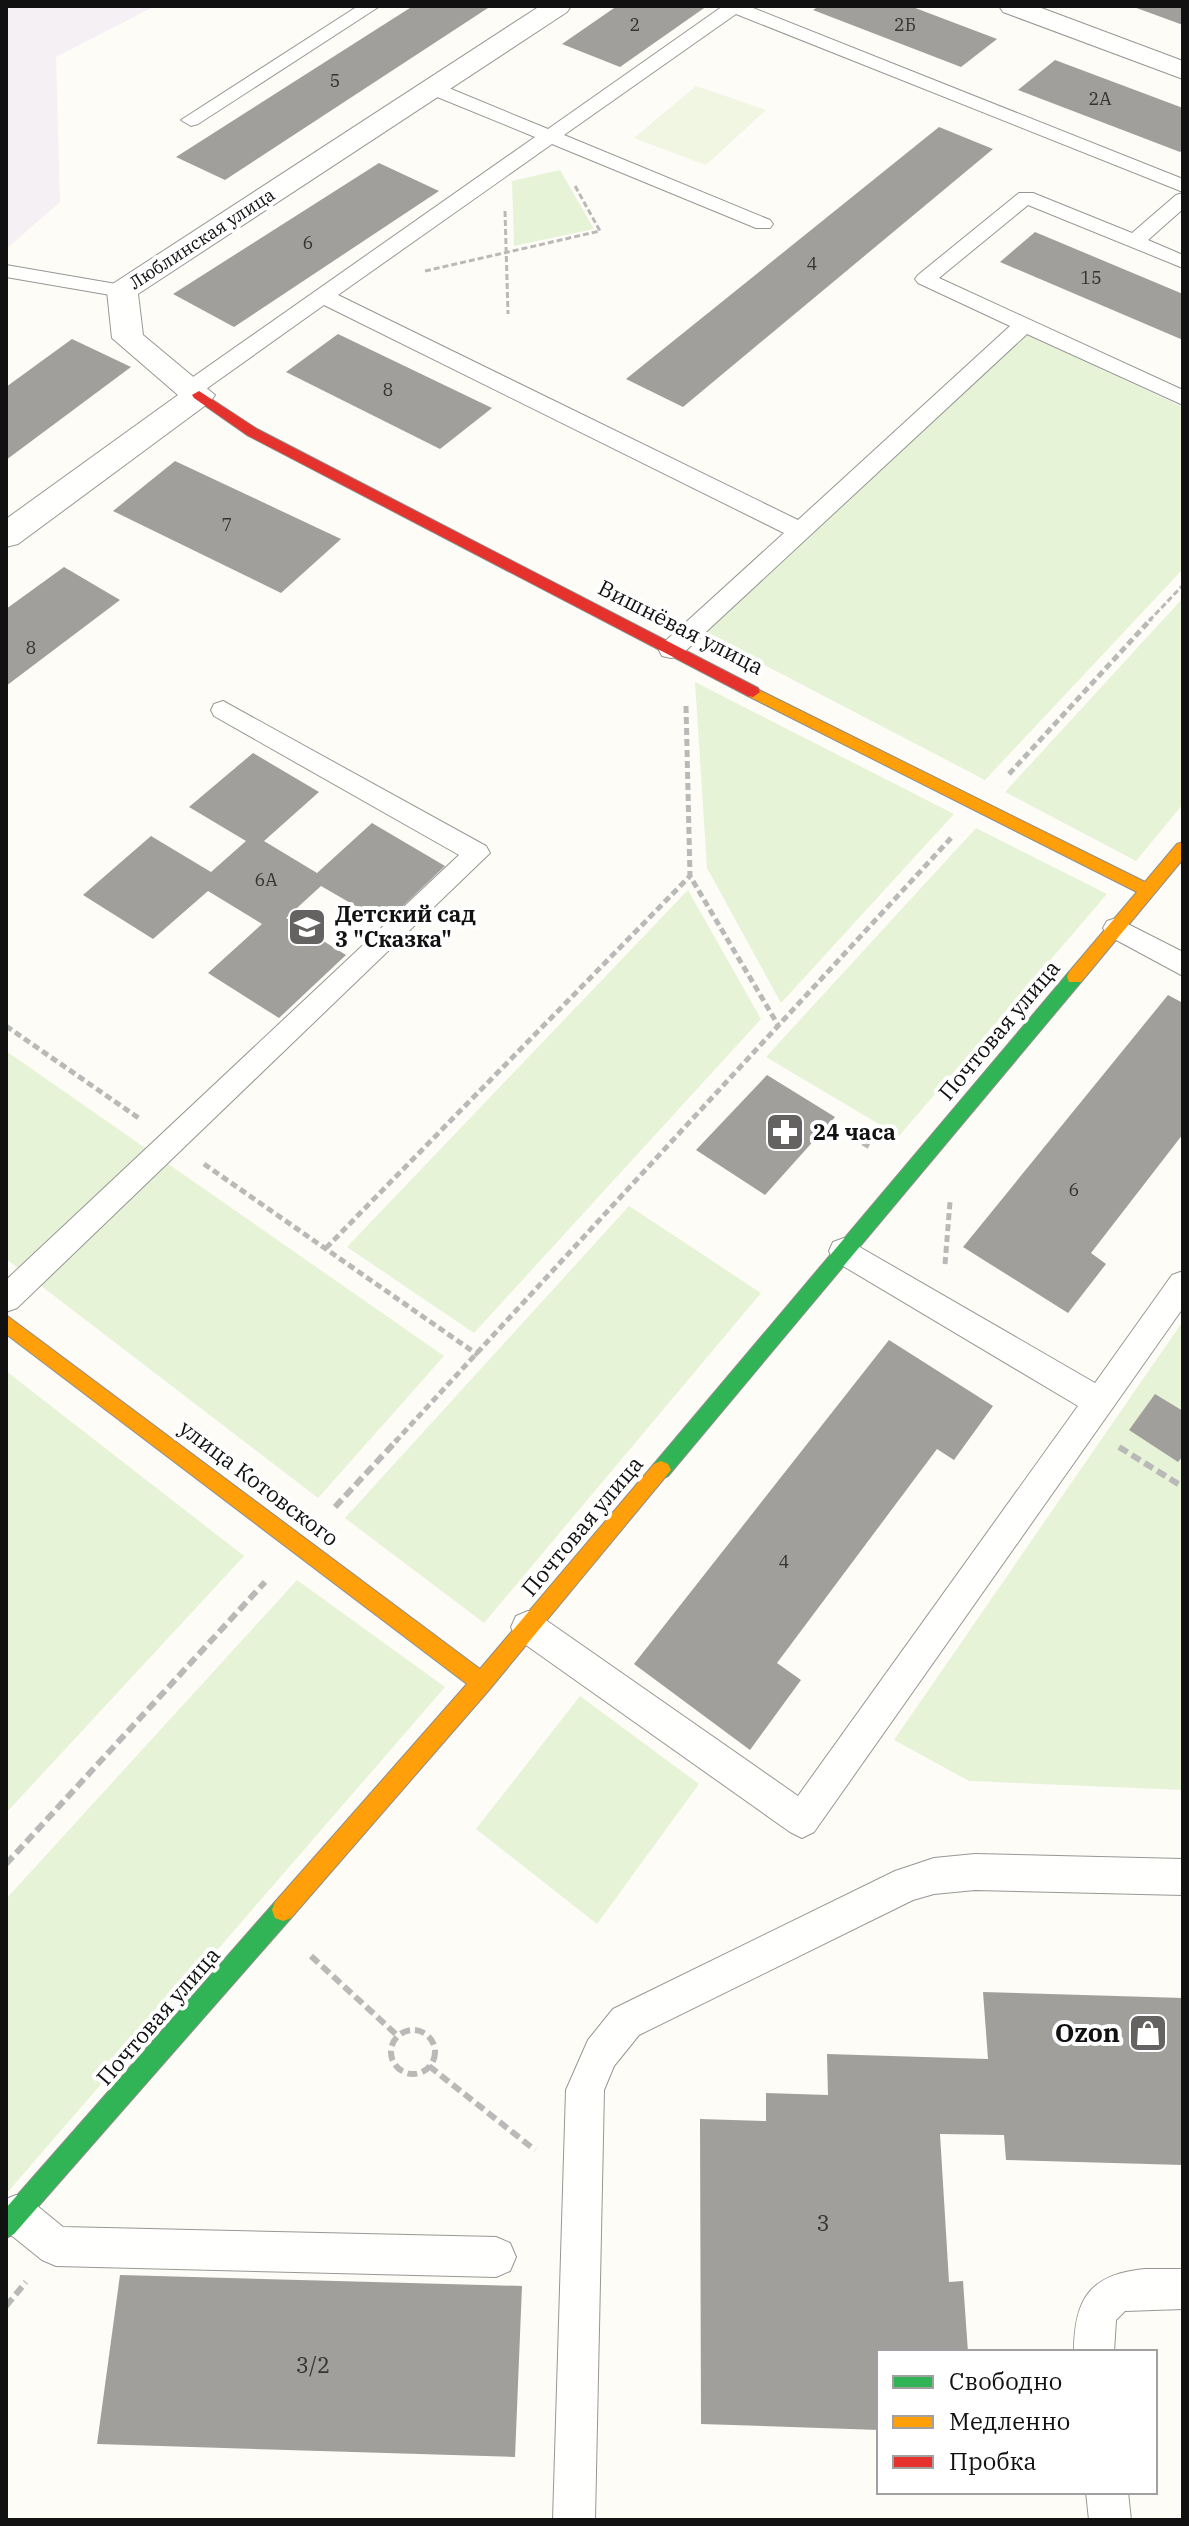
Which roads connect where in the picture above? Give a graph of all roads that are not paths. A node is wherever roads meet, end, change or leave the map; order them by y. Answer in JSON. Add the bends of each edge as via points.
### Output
{"nodes":[{"id":1,"x":371,"y":6,"type":"edge"},
{"id":2,"x":558,"y":6,"type":"edge"},
{"id":3,"x":735,"y":6,"type":"edge"},
{"id":4,"x":1012,"y":6,"type":"edge"},
{"id":5,"x":1183,"y":71,"type":"edge"},
{"id":6,"x":432,"y":88,"type":"junction"},
{"id":7,"x":191,"y":120,"type":"dead end"},
{"id":8,"x":548,"y":138,"type":"junction"},
{"id":9,"x":1183,"y":186,"type":"edge"},
{"id":10,"x":1183,"y":199,"type":"edge"},
{"id":11,"x":763,"y":224,"type":"dead end"},
{"id":12,"x":1134,"y":242,"type":"junction"},
{"id":13,"x":1183,"y":262,"type":"edge"},
{"id":14,"x":6,"y":271,"type":"edge"},
{"id":15,"x":122,"y":291,"type":"junction"},
{"id":16,"x":323,"y":296,"type":"junction"},
{"id":17,"x":1024,"y":325,"type":"junction"},
{"id":18,"x":195,"y":392,"type":"junction"},
{"id":19,"x":1183,"y":398,"type":"edge"},
{"id":20,"x":800,"y":531,"type":"junction"},
{"id":21,"x":6,"y":536,"type":"edge"},
{"id":22,"x":678,"y":654,"type":"junction"},
{"id":23,"x":223,"y":710,"type":"dead end"},
{"id":24,"x":1183,"y":848,"type":"edge"},
{"id":25,"x":1147,"y":890,"type":"junction"},
{"id":26,"x":1116,"y":928,"type":"junction"},
{"id":27,"x":1183,"y":965,"type":"edge"},
{"id":28,"x":844,"y":1251,"type":"junction"},
{"id":29,"x":1183,"y":1284,"type":"edge"},
{"id":30,"x":6,"y":1299,"type":"edge"},
{"id":31,"x":6,"y":1323,"type":"edge"},
{"id":32,"x":1092,"y":1413,"type":"junction"},
{"id":33,"x":528,"y":1627,"type":"junction"},
{"id":34,"x":482,"y":1683,"type":"junction"},
{"id":35,"x":1183,"y":1877,"type":"edge"},
{"id":36,"x":11,"y":2220,"type":"edge"},
{"id":37,"x":496,"y":2257,"type":"dead end"},
{"id":38,"x":1183,"y":2289,"type":"edge"},
{"id":39,"x":1094,"y":2350,"type":"edge"},
{"id":40,"x":1107,"y":2494,"type":"edge"},
{"id":41,"x":574,"y":2520,"type":"edge"},
{"id":42,"x":1110,"y":2520,"type":"edge"}],
"edges":[{"from":1,"to":7,"type":"lane"},
{"from":2,"to":6,"type":"street","name":"Люблинская улица"},
{"from":3,"to":8,"type":"lane"},
{"from":3,"to":9,"type":"lane"},
{"from":4,"to":5,"type":"street"},
{"from":6,"to":8,"type":"lane"},
{"from":6,"to":15,"type":"street","name":"Люблинская улица"},
{"from":8,"to":11,"type":"lane"},
{"from":8,"to":16,"type":"lane"},
{"from":10,"to":12,"type":"lane"},
{"from":12,"to":13,"type":"lane"},
{"from":12,"to":17,"type":"lane","via":[[1026,197],[925,279]]},
{"from":14,"to":15,"type":"lane"},
{"from":15,"to":18,"type":"street","name":"Люблинская улица","via":[[128,338]]},
{"from":16,"to":18,"type":"lane"},
{"from":16,"to":20,"type":"lane"},
{"from":17,"to":19,"type":"lane"},
{"from":17,"to":20,"type":"lane"},
{"from":18,"to":21,"type":"street"},
{"from":18,"to":22,"type":"street","name":"Вишнёвая улица","via":[[252,432]]},
{"from":20,"to":22,"type":"lane"},
{"from":22,"to":25,"type":"street","name":"Вишнёвая улица"},
{"from":23,"to":30,"type":"lane","via":[[477,853]]},
{"from":24,"to":25,"type":"street","name":"Почтовая улица"},
{"from":25,"to":26,"type":"street","name":"Почтовая улица"},
{"from":26,"to":27,"type":"lane"},
{"from":26,"to":28,"type":"street","name":"Почтовая улица"},
{"from":28,"to":32,"type":"lane","via":[[942,1309]]},
{"from":28,"to":33,"type":"street","name":"Почтовая улица"},
{"from":29,"to":32,"type":"lane"},
{"from":31,"to":34,"type":"street","name":"улица Котовского"},
{"from":32,"to":33,"type":"lane","via":[[802,1820]]},
{"from":33,"to":34,"type":"street","name":"Почтовая улица"},
{"from":34,"to":36,"type":"street","name":"Почтовая улица"},
{"from":35,"to":41,"type":"lane","via":[[975,1872],[934,1876],[626,2022],[591,2070],[585,2090]]},
{"from":36,"to":37,"type":"lane","via":[[56,2246]]},
{"from":38,"to":39,"type":"lane","via":[[1123,2289],[1107,2297],[1092,2330]]},
{"from":40,"to":42,"type":"lane"}]}
